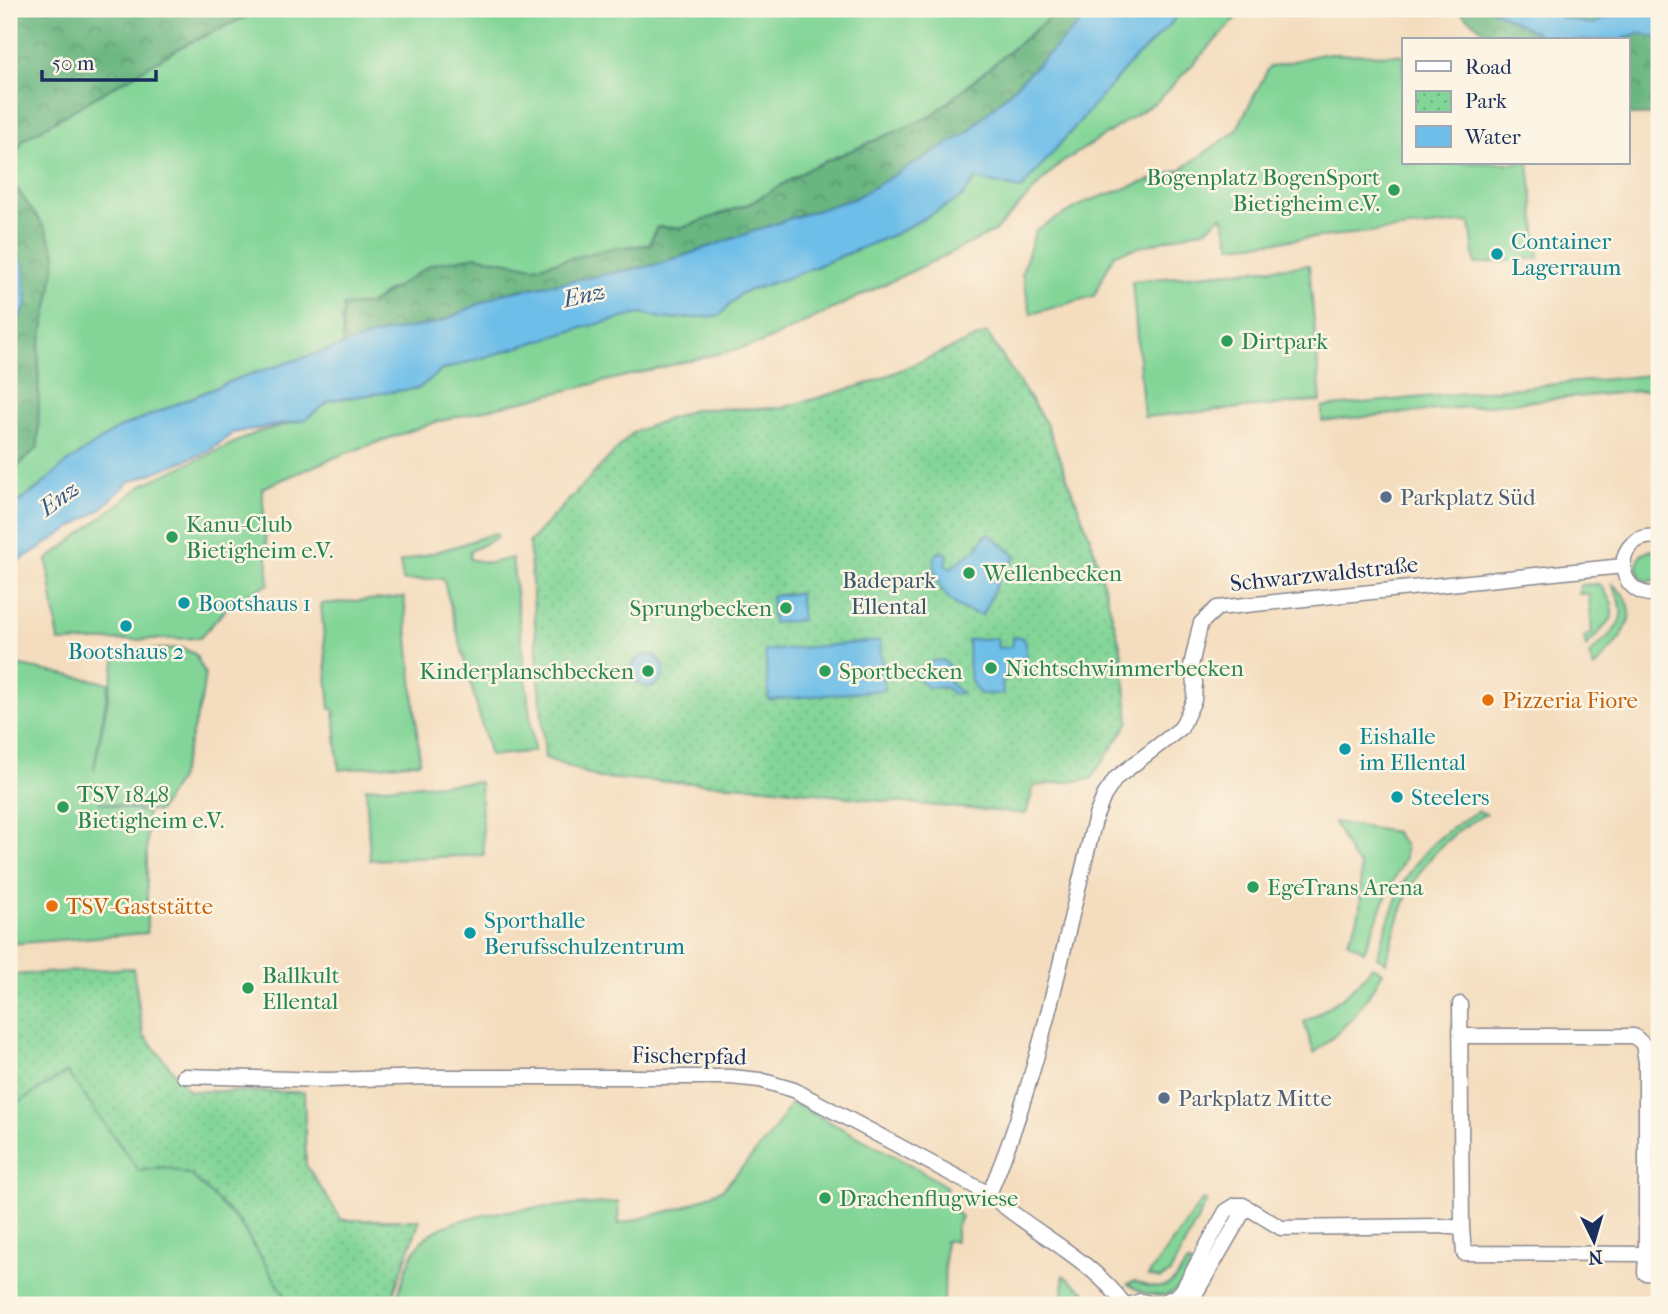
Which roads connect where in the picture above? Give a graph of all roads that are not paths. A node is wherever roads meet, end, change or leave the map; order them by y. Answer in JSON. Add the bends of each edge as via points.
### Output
{"nodes":[{"id":1,"x":1659,"y":537,"type":"edge"},
{"id":2,"x":1623,"y":566,"type":"junction"},
{"id":3,"x":1659,"y":594,"type":"edge"},
{"id":4,"x":1460,"y":1004,"type":"dead end"},
{"id":5,"x":1462,"y":1037,"type":"junction"},
{"id":6,"x":1653,"y":1062,"type":"edge"},
{"id":7,"x":184,"y":1076,"type":"dead end"},
{"id":8,"x":989,"y":1194,"type":"junction"},
{"id":9,"x":1246,"y":1207,"type":"junction"},
{"id":10,"x":1462,"y":1228,"type":"junction"},
{"id":11,"x":1646,"y":1254,"type":"junction"},
{"id":12,"x":1659,"y":1274,"type":"edge"},
{"id":13,"x":1127,"y":1305,"type":"edge"},
{"id":14,"x":1156,"y":1305,"type":"edge"},
{"id":15,"x":1189,"y":1305,"type":"edge"}],
"edges":[{"from":1,"to":2,"type":"street","via":[[1636,540],[1626,551]]},
{"from":2,"to":3,"type":"street","via":[[1634,588]]},
{"from":2,"to":8,"type":"street","name":"Schwarzwaldstraße","via":[[1217,608],[1201,623],[1191,666],[1194,700],[1181,728],[1116,778],[1096,816],[1045,1029]]},
{"from":4,"to":5,"type":"street"},
{"from":5,"to":6,"type":"street","via":[[1633,1036]]},
{"from":5,"to":10,"type":"street"},
{"from":6,"to":11,"type":"street"},
{"from":7,"to":8,"type":"street","name":"Fischerpfad","via":[[760,1080],[794,1090]]},
{"from":8,"to":13,"type":"street","name":"Fischerpfad","via":[[1088,1266]]},
{"from":9,"to":10,"type":"street","via":[[1281,1228]]},
{"from":9,"to":14,"type":"street","via":[[1236,1205],[1226,1211],[1178,1295]]},
{"from":9,"to":15,"type":"street"},
{"from":10,"to":11,"type":"street","via":[[1464,1253]]},
{"from":11,"to":12,"type":"street","via":[[1645,1273]]},
{"from":13,"to":14,"type":"street","via":[[1141,1301]]}]}
